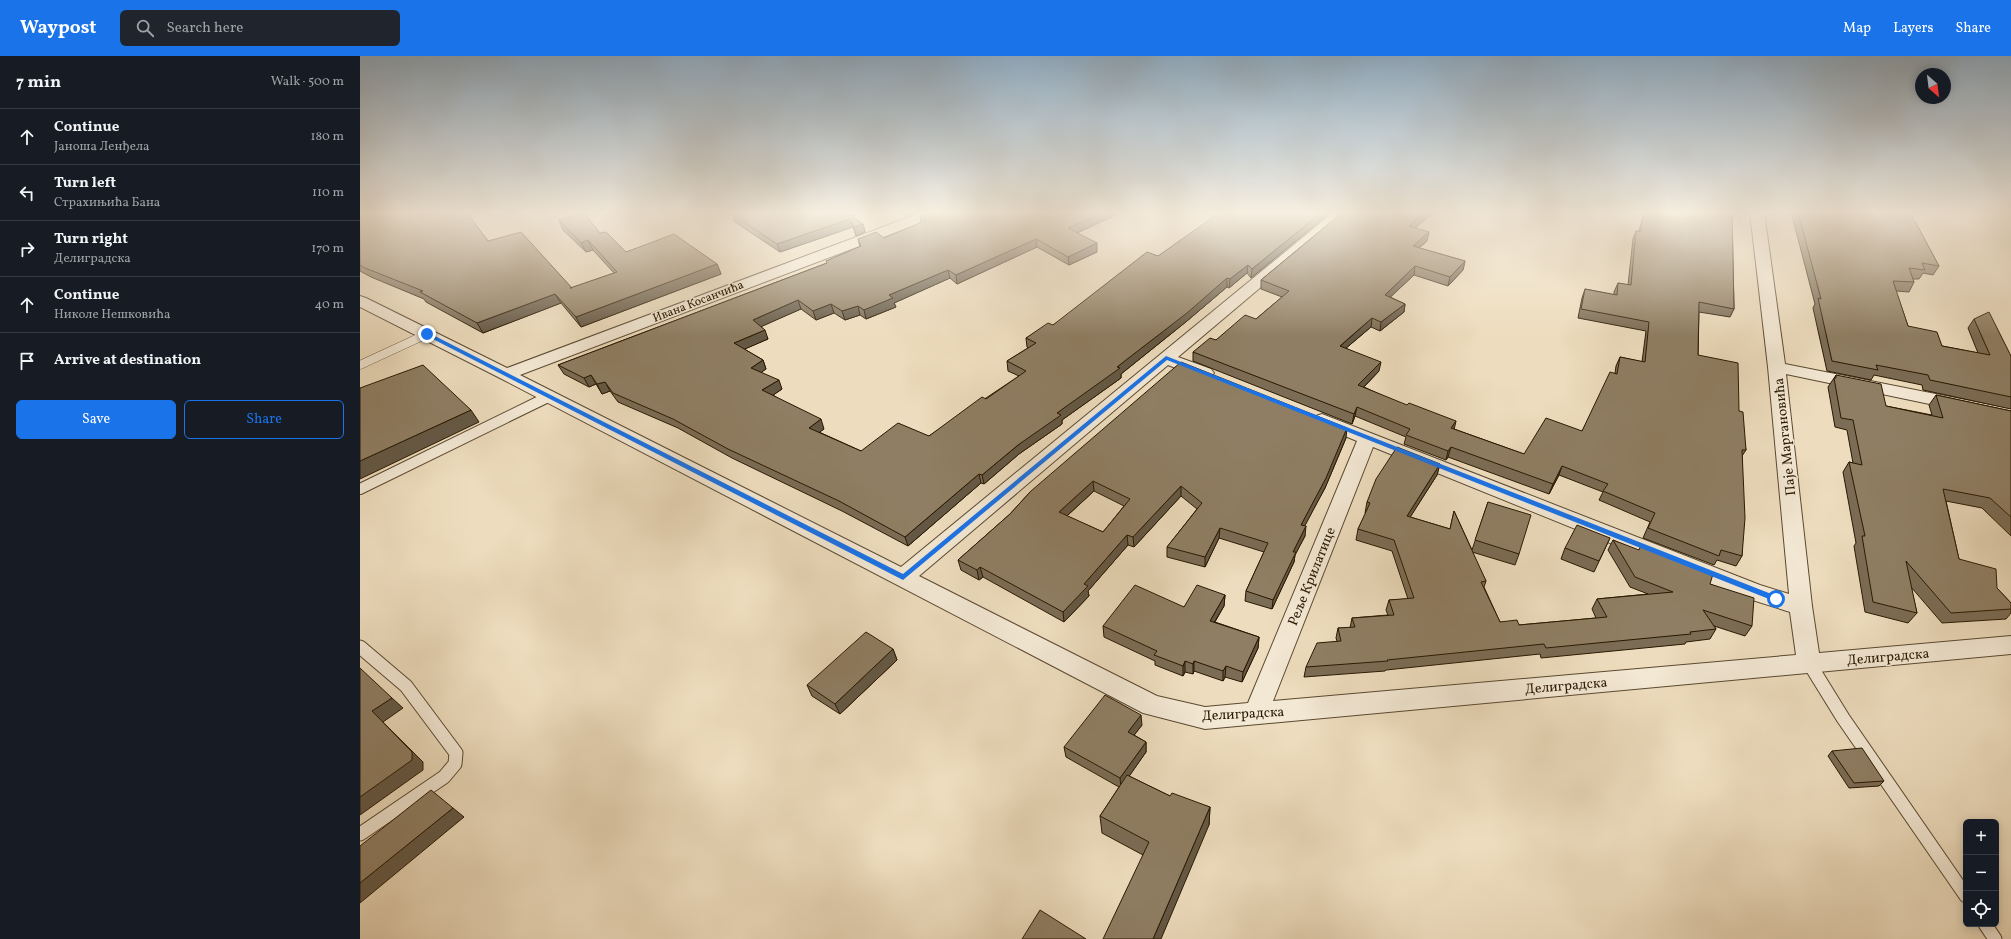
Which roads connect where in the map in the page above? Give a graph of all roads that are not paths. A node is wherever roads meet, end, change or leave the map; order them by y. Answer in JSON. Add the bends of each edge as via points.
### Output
{"nodes":[{"id":1,"x":827,"y":253,"type":"edge"},
{"id":2,"x":1293,"y":253,"type":"edge"},
{"id":3,"x":1762,"y":253,"type":"edge"},
{"id":4,"x":360,"y":301,"type":"edge"},
{"id":5,"x":427,"y":334,"type":"junction"},
{"id":6,"x":1166,"y":358,"type":"junction"},
{"id":7,"x":360,"y":365,"type":"edge"},
{"id":8,"x":1777,"y":367,"type":"junction"},
{"id":9,"x":506,"y":374,"type":"junction"},
{"id":10,"x":1223,"y":380,"type":"edge"},
{"id":11,"x":550,"y":396,"type":"junction"},
{"id":12,"x":1302,"y":412,"type":"edge"},
{"id":13,"x":2011,"y":415,"type":"edge"},
{"id":14,"x":1367,"y":438,"type":"junction"},
{"id":15,"x":360,"y":489,"type":"edge"},
{"id":16,"x":903,"y":578,"type":"junction"},
{"id":17,"x":1801,"y":606,"type":"junction"},
{"id":18,"x":2011,"y":645,"type":"edge"},
{"id":19,"x":360,"y":647,"type":"edge"},
{"id":20,"x":1809,"y":663,"type":"junction"},
{"id":21,"x":1256,"y":713,"type":"junction"},
{"id":22,"x":360,"y":834,"type":"edge"},
{"id":23,"x":1963,"y":892,"type":"edge"},
{"id":24,"x":1987,"y":927,"type":"edge"},
{"id":25,"x":1995,"y":939,"type":"edge"}],
"edges":[{"from":1,"to":9,"type":"street","name":"Ивана Косанчића"},
{"from":2,"to":6,"type":"street"},
{"from":3,"to":8,"type":"street","name":"Паје Маргановића"},
{"from":4,"to":5,"type":"street","name":"Делиградска"},
{"from":5,"to":7,"type":"lane"},
{"from":5,"to":9,"type":"street","name":"Делиградска"},
{"from":6,"to":10,"type":"street"},
{"from":6,"to":16,"type":"street"},
{"from":8,"to":13,"type":"street"},
{"from":8,"to":17,"type":"street","name":"Паје Маргановића"},
{"from":9,"to":11,"type":"street","name":"Делиградска"},
{"from":11,"to":15,"type":"lane"},
{"from":11,"to":16,"type":"street","name":"Делиградска"},
{"from":12,"to":14,"type":"street"},
{"from":14,"to":17,"type":"street","via":[[1754,592]]},
{"from":14,"to":21,"type":"street","name":"Реље Крилатице"},
{"from":16,"to":21,"type":"street","name":"Делиградска","via":[[1152,706],[1205,718]]},
{"from":17,"to":20,"type":"street","name":"Паје Маргановића"},
{"from":18,"to":20,"type":"street","name":"Делиградска"},
{"from":19,"to":22,"type":"lane","via":[[406,686],[456,753],[455,764],[444,777]]},
{"from":20,"to":21,"type":"street","name":"Делиградска"},
{"from":20,"to":23,"type":"lane","via":[[1843,718]]},
{"from":24,"to":25,"type":"lane"}]}
